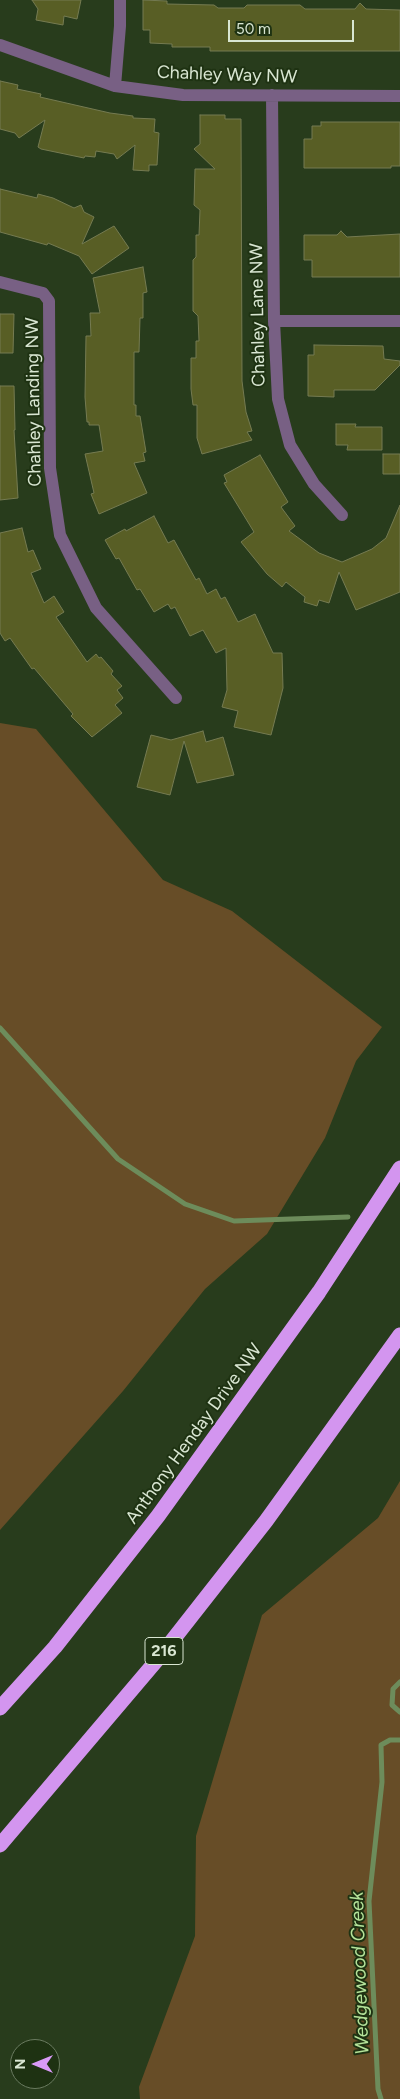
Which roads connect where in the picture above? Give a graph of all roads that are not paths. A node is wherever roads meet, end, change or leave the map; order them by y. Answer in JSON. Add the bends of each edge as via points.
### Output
{"nodes":[{"id":1,"x":120,"y":0,"type":"edge"},
{"id":2,"x":0,"y":45,"type":"edge"},
{"id":3,"x":115,"y":86,"type":"junction"},
{"id":4,"x":272,"y":95,"type":"junction"},
{"id":5,"x":400,"y":96,"type":"edge"},
{"id":6,"x":0,"y":282,"type":"edge"},
{"id":7,"x":274,"y":321,"type":"junction"},
{"id":8,"x":400,"y":322,"type":"edge"},
{"id":9,"x":342,"y":515,"type":"dead end"},
{"id":10,"x":176,"y":698,"type":"dead end"},
{"id":11,"x":400,"y":1168,"type":"edge"},
{"id":12,"x":400,"y":1335,"type":"edge"},
{"id":13,"x":0,"y":1708,"type":"edge"},
{"id":14,"x":0,"y":1845,"type":"edge"}],
"edges":[{"from":1,"to":3,"type":"street"},
{"from":2,"to":3,"type":"street","name":"Chahley Way NW"},
{"from":3,"to":4,"type":"street","name":"Chahley Way NW","via":[[183,95]]},
{"from":4,"to":5,"type":"street","name":"Chahley Way NW"},
{"from":4,"to":7,"type":"street","name":"Chahley Lane NW"},
{"from":6,"to":10,"type":"street","name":"Chahley Landing NW","via":[[43,293],[50,301],[50,468],[60,535],[96,608]]},
{"from":7,"to":8,"type":"street"},
{"from":7,"to":9,"type":"street","name":"Chahley Lane NW","via":[[278,399],[290,445],[314,484]]},
{"from":11,"to":13,"type":"highway","name":"Anthony Henday Drive NW","via":[[320,1292],[242,1402],[140,1539],[54,1647]]},
{"from":12,"to":14,"type":"highway","number":"216","via":[[266,1520],[157,1660]]}]}
